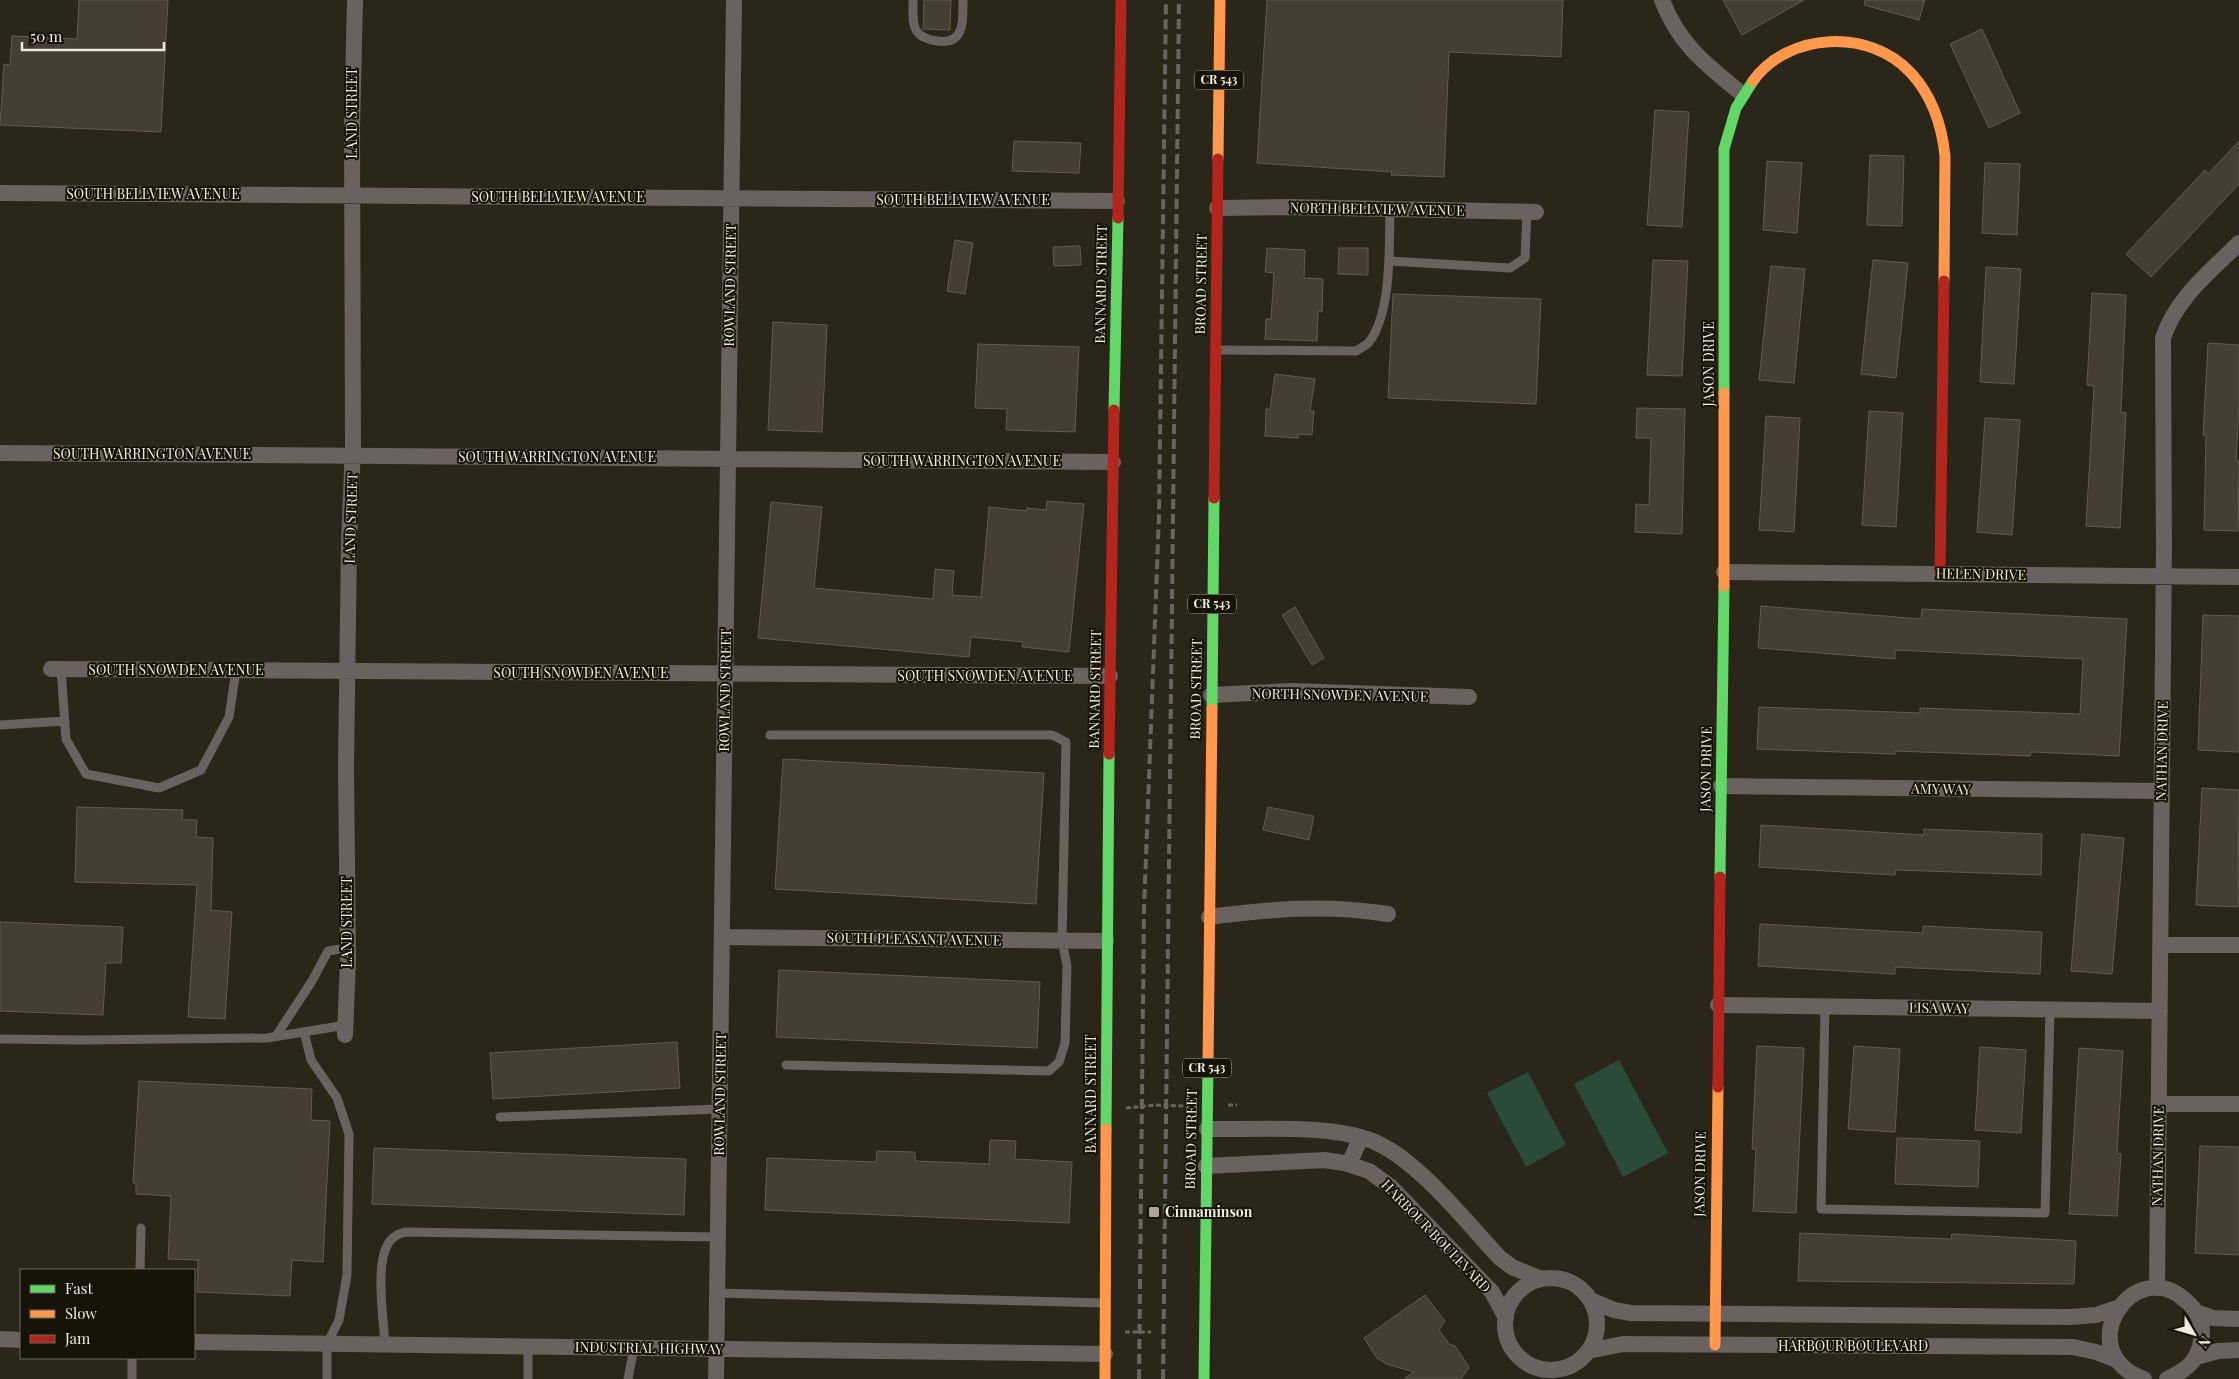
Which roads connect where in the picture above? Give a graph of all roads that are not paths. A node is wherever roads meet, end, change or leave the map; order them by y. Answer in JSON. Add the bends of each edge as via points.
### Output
{"nodes":[{"id":1,"x":354,"y":0,"type":"edge"},
{"id":2,"x":734,"y":0,"type":"edge"},
{"id":3,"x":913,"y":0,"type":"edge"},
{"id":4,"x":963,"y":0,"type":"edge"},
{"id":5,"x":1121,"y":0,"type":"edge"},
{"id":6,"x":1220,"y":0,"type":"edge"},
{"id":7,"x":1662,"y":0,"type":"edge"},
{"id":8,"x":1742,"y":94,"type":"junction"},
{"id":9,"x":0,"y":193,"type":"edge"},
{"id":10,"x":352,"y":196,"type":"junction"},
{"id":11,"x":732,"y":198,"type":"junction"},
{"id":12,"x":1117,"y":200,"type":"junction"},
{"id":13,"x":1217,"y":208,"type":"junction"},
{"id":14,"x":1390,"y":209,"type":"junction"},
{"id":15,"x":1531,"y":212,"type":"joint"},
{"id":16,"x":2239,"y":243,"type":"edge"},
{"id":17,"x":1389,"y":262,"type":"junction"},
{"id":18,"x":1216,"y":350,"type":"junction"},
{"id":19,"x":0,"y":453,"type":"edge"},
{"id":20,"x":353,"y":456,"type":"junction"},
{"id":21,"x":728,"y":459,"type":"junction"},
{"id":22,"x":1113,"y":462,"type":"junction"},
{"id":23,"x":1724,"y":572,"type":"junction"},
{"id":24,"x":1940,"y":574,"type":"junction"},
{"id":25,"x":2164,"y":576,"type":"junction"},
{"id":26,"x":2239,"y":577,"type":"edge"},
{"id":27,"x":56,"y":669,"type":"joint"},
{"id":28,"x":236,"y":670,"type":"junction"},
{"id":29,"x":349,"y":671,"type":"junction"},
{"id":30,"x":725,"y":674,"type":"junction"},
{"id":31,"x":1110,"y":676,"type":"junction"},
{"id":32,"x":1211,"y":695,"type":"junction"},
{"id":33,"x":1469,"y":697,"type":"dead end"},
{"id":34,"x":65,"y":721,"type":"junction"},
{"id":35,"x":0,"y":725,"type":"edge"},
{"id":36,"x":770,"y":734,"type":"dead end"},
{"id":37,"x":1721,"y":786,"type":"junction"},
{"id":38,"x":2162,"y":791,"type":"junction"},
{"id":39,"x":1388,"y":914,"type":"dead end"},
{"id":40,"x":1209,"y":917,"type":"junction"},
{"id":41,"x":722,"y":937,"type":"junction"},
{"id":42,"x":1062,"y":940,"type":"junction"},
{"id":43,"x":1106,"y":941,"type":"junction"},
{"id":44,"x":2160,"y":945,"type":"junction"},
{"id":45,"x":2239,"y":945,"type":"edge"},
{"id":46,"x":347,"y":948,"type":"junction"},
{"id":47,"x":1718,"y":1005,"type":"junction"},
{"id":48,"x":1825,"y":1007,"type":"junction"},
{"id":49,"x":2050,"y":1010,"type":"junction"},
{"id":50,"x":2160,"y":1011,"type":"junction"},
{"id":51,"x":346,"y":1030,"type":"joint"},
{"id":52,"x":304,"y":1032,"type":"junction"},
{"id":53,"x":276,"y":1036,"type":"junction"},
{"id":54,"x":0,"y":1039,"type":"edge"},
{"id":55,"x":786,"y":1065,"type":"dead end"},
{"id":56,"x":2159,"y":1104,"type":"junction"},
{"id":57,"x":2239,"y":1104,"type":"edge"},
{"id":58,"x":720,"y":1108,"type":"junction"},
{"id":59,"x":500,"y":1116,"type":"dead end"},
{"id":60,"x":1207,"y":1129,"type":"junction"},
{"id":61,"x":1361,"y":1137,"type":"junction"},
{"id":62,"x":1349,"y":1164,"type":"junction"},
{"id":63,"x":1206,"y":1166,"type":"junction"},
{"id":64,"x":141,"y":1228,"type":"dead end"},
{"id":65,"x":718,"y":1237,"type":"junction"},
{"id":66,"x":140,"y":1269,"type":"edge"},
{"id":67,"x":1542,"y":1279,"type":"junction"},
{"id":68,"x":2157,"y":1288,"type":"junction"},
{"id":69,"x":717,"y":1293,"type":"junction"},
{"id":70,"x":1590,"y":1300,"type":"junction"},
{"id":71,"x":1105,"y":1303,"type":"junction"},
{"id":72,"x":2118,"y":1308,"type":"junction"},
{"id":73,"x":2196,"y":1312,"type":"junction"},
{"id":74,"x":1714,"y":1314,"type":"junction"},
{"id":75,"x":1506,"y":1318,"type":"junction"},
{"id":76,"x":2239,"y":1319,"type":"edge"},
{"id":77,"x":0,"y":1339,"type":"edge"},
{"id":78,"x":20,"y":1340,"type":"edge"},
{"id":79,"x":195,"y":1342,"type":"edge"},
{"id":80,"x":328,"y":1344,"type":"junction"},
{"id":81,"x":1714,"y":1344,"type":"junction"},
{"id":82,"x":385,"y":1345,"type":"junction"},
{"id":83,"x":528,"y":1346,"type":"junction"},
{"id":84,"x":634,"y":1348,"type":"junction"},
{"id":85,"x":717,"y":1349,"type":"junction"},
{"id":86,"x":2239,"y":1350,"type":"edge"},
{"id":87,"x":1105,"y":1354,"type":"junction"},
{"id":88,"x":1584,"y":1356,"type":"junction"},
{"id":89,"x":2196,"y":1357,"type":"junction"},
{"id":90,"x":132,"y":1359,"type":"edge"},
{"id":91,"x":2117,"y":1360,"type":"junction"},
{"id":92,"x":1530,"y":1372,"type":"edge"},
{"id":93,"x":132,"y":1379,"type":"edge"},
{"id":94,"x":327,"y":1379,"type":"edge"},
{"id":95,"x":528,"y":1379,"type":"edge"},
{"id":96,"x":628,"y":1379,"type":"edge"},
{"id":97,"x":716,"y":1379,"type":"edge"},
{"id":98,"x":1105,"y":1379,"type":"edge"},
{"id":99,"x":1204,"y":1379,"type":"edge"},
{"id":100,"x":1572,"y":1379,"type":"edge"},
{"id":101,"x":2144,"y":1379,"type":"edge"},
{"id":102,"x":2167,"y":1379,"type":"edge"}],
"edges":[{"from":1,"to":10,"type":"street","name":"LAND STREET"},
{"from":2,"to":11,"type":"street","name":"ROWLAND STREET"},
{"from":3,"to":4,"type":"lane","via":[[914,26],[918,34],[924,39],[947,42],[954,40],[963,24]]},
{"from":5,"to":12,"type":"street","name":"BANNARD STREET"},
{"from":6,"to":13,"type":"street","name":"BROAD STREET","number":"CR 543"},
{"from":7,"to":8,"type":"street","via":[[1676,29],[1697,57]]},
{"from":8,"to":23,"type":"street","name":"JASON DRIVE","via":[[1730,120],[1724,149]]},
{"from":8,"to":24,"type":"street","name":"JASON DRIVE","via":[[1761,70],[1781,55],[1799,45],[1822,40],[1858,44],[1886,54],[1910,72],[1935,108],[1943,132],[1945,156]]},
{"from":9,"to":10,"type":"street","name":"SOUTH BELLVIEW AVENUE"},
{"from":10,"to":11,"type":"street","name":"SOUTH BELLVIEW AVENUE"},
{"from":10,"to":20,"type":"street","name":"LAND STREET"},
{"from":11,"to":12,"type":"street","name":"SOUTH BELLVIEW AVENUE"},
{"from":11,"to":21,"type":"street","name":"ROWLAND STREET"},
{"from":12,"to":22,"type":"street","name":"BANNARD STREET"},
{"from":13,"to":14,"type":"street","name":"NORTH BELLVIEW AVENUE"},
{"from":13,"to":18,"type":"street","name":"BROAD STREET","number":"CR 543"},
{"from":14,"to":15,"type":"street","name":"NORTH BELLVIEW AVENUE"},
{"from":14,"to":17,"type":"lane"},
{"from":15,"to":17,"type":"lane","via":[[1525,258],[1510,268]]},
{"from":16,"to":25,"type":"street","name":"NATHAN DRIVE","via":[[2186,296],[2174,312],[2163,338]]},
{"from":17,"to":18,"type":"lane","via":[[1378,325],[1368,343],[1356,351]]},
{"from":18,"to":32,"type":"street","name":"BROAD STREET","number":"CR 543"},
{"from":19,"to":20,"type":"street","name":"SOUTH WARRINGTON AVENUE"},
{"from":20,"to":21,"type":"street","name":"SOUTH WARRINGTON AVENUE"},
{"from":20,"to":29,"type":"street","name":"LAND STREET"},
{"from":21,"to":22,"type":"street","name":"SOUTH WARRINGTON AVENUE"},
{"from":21,"to":30,"type":"street","name":"ROWLAND STREET"},
{"from":22,"to":31,"type":"street","name":"BANNARD STREET"},
{"from":23,"to":24,"type":"street","name":"HELEN DRIVE"},
{"from":23,"to":37,"type":"street","name":"JASON DRIVE"},
{"from":24,"to":25,"type":"street","name":"HELEN DRIVE"},
{"from":25,"to":26,"type":"street","name":"HELEN DRIVE"},
{"from":25,"to":38,"type":"street","name":"NATHAN DRIVE"},
{"from":27,"to":28,"type":"street","name":"SOUTH SNOWDEN AVENUE"},
{"from":27,"to":34,"type":"lane"},
{"from":28,"to":29,"type":"street","name":"SOUTH SNOWDEN AVENUE"},
{"from":28,"to":34,"type":"lane","via":[[229,717],[200,770],[160,788],[86,774],[66,739]]},
{"from":29,"to":30,"type":"street","name":"SOUTH SNOWDEN AVENUE"},
{"from":29,"to":46,"type":"street","name":"LAND STREET"},
{"from":30,"to":31,"type":"street","name":"SOUTH SNOWDEN AVENUE"},
{"from":30,"to":41,"type":"street","name":"ROWLAND STREET"},
{"from":31,"to":43,"type":"street","name":"BANNARD STREET"},
{"from":32,"to":33,"type":"street","name":"NORTH SNOWDEN AVENUE","via":[[1292,691]]},
{"from":32,"to":40,"type":"street","name":"BROAD STREET","number":"CR 543"},
{"from":34,"to":35,"type":"lane"},
{"from":36,"to":42,"type":"lane","via":[[1052,735],[1066,742]]},
{"from":37,"to":38,"type":"street","name":"AMY WAY"},
{"from":37,"to":47,"type":"street","name":"JASON DRIVE"},
{"from":38,"to":44,"type":"street","name":"NATHAN DRIVE"},
{"from":39,"to":40,"type":"street","via":[[1314,907]]},
{"from":40,"to":60,"type":"street","name":"BROAD STREET","number":"CR 543"},
{"from":41,"to":42,"type":"street","name":"SOUTH PLEASANT AVENUE"},
{"from":41,"to":58,"type":"street","name":"ROWLAND STREET"},
{"from":42,"to":43,"type":"street","name":"SOUTH PLEASANT AVENUE"},
{"from":42,"to":55,"type":"lane","via":[[1067,966],[1065,1044],[1059,1062],[1049,1071]]},
{"from":43,"to":71,"type":"street","name":"BANNARD STREET"},
{"from":44,"to":45,"type":"street"},
{"from":44,"to":50,"type":"street","name":"NATHAN DRIVE"},
{"from":46,"to":51,"type":"street","name":"LAND STREET"},
{"from":46,"to":53,"type":"lane","via":[[328,951]]},
{"from":47,"to":48,"type":"street","name":"LISA WAY"},
{"from":47,"to":74,"type":"street","name":"JASON DRIVE"},
{"from":48,"to":49,"type":"street","name":"LISA WAY"},
{"from":48,"to":49,"type":"lane","via":[[1821,1209],[2045,1213]]},
{"from":49,"to":50,"type":"street","name":"LISA WAY"},
{"from":50,"to":56,"type":"street","name":"NATHAN DRIVE"},
{"from":51,"to":52,"type":"lane"},
{"from":52,"to":53,"type":"lane"},
{"from":52,"to":80,"type":"lane","via":[[311,1060],[337,1098],[349,1134],[347,1274],[339,1320]]},
{"from":53,"to":54,"type":"lane"},
{"from":56,"to":57,"type":"street"},
{"from":56,"to":68,"type":"street","name":"NATHAN DRIVE"},
{"from":58,"to":59,"type":"lane"},
{"from":58,"to":65,"type":"street","name":"ROWLAND STREET"},
{"from":60,"to":61,"type":"street","via":[[1331,1131]]},
{"from":60,"to":63,"type":"street","name":"BROAD STREET","number":"CR 543"},
{"from":61,"to":62,"type":"street"},
{"from":61,"to":67,"type":"street","via":[[1402,1157],[1500,1258],[1512,1267]]},
{"from":62,"to":63,"type":"street","name":"HARBOUR BOULEVARD","via":[[1324,1160]]},
{"from":62,"to":75,"type":"street","name":"HARBOUR BOULEVARD","via":[[1369,1171],[1391,1187],[1492,1292]]},
{"from":63,"to":99,"type":"street","name":"BROAD STREET","number":"CR 543"},
{"from":64,"to":66,"type":"lane"},
{"from":65,"to":69,"type":"street","name":"ROWLAND STREET"},
{"from":65,"to":82,"type":"lane","via":[[405,1232],[393,1237],[381,1266]]},
{"from":67,"to":70,"type":"street","via":[[1562,1280],[1580,1288]]},
{"from":67,"to":75,"type":"street","via":[[1514,1296]]},
{"from":68,"to":72,"type":"street","via":[[2141,1290]]},
{"from":68,"to":73,"type":"street","via":[[2181,1296]]},
{"from":69,"to":71,"type":"lane"},
{"from":69,"to":85,"type":"street","name":"ROWLAND STREET"},
{"from":70,"to":74,"type":"street","via":[[1631,1313]]},
{"from":70,"to":88,"type":"street","via":[[1596,1318],[1596,1332]]},
{"from":71,"to":87,"type":"street","name":"BANNARD STREET"},
{"from":72,"to":74,"type":"street","via":[[2096,1315],[2070,1317]]},
{"from":72,"to":91,"type":"street","via":[[2110,1326],[2109,1339]]},
{"from":73,"to":76,"type":"street","via":[[2213,1318]]},
{"from":73,"to":89,"type":"street","via":[[2202,1330]]},
{"from":74,"to":81,"type":"street","name":"JASON DRIVE"},
{"from":75,"to":92,"type":"street","name":"HARBOUR BOULEVARD","via":[[1507,1337]]},
{"from":77,"to":78,"type":"street"},
{"from":79,"to":80,"type":"street","name":"INDUSTRIAL HIGHWAY"},
{"from":80,"to":82,"type":"street","name":"INDUSTRIAL HIGHWAY"},
{"from":80,"to":94,"type":"lane"},
{"from":81,"to":88,"type":"street","name":"HARBOUR BOULEVARD","via":[[1623,1344]]},
{"from":81,"to":91,"type":"street","name":"HARBOUR BOULEVARD","via":[[2073,1347]]},
{"from":82,"to":83,"type":"street","name":"INDUSTRIAL HIGHWAY"},
{"from":83,"to":84,"type":"street","name":"INDUSTRIAL HIGHWAY"},
{"from":83,"to":95,"type":"lane"},
{"from":84,"to":85,"type":"street","name":"INDUSTRIAL HIGHWAY"},
{"from":84,"to":96,"type":"lane"},
{"from":85,"to":87,"type":"street","name":"INDUSTRIAL HIGHWAY"},
{"from":85,"to":97,"type":"street","name":"ROWLAND STREET"},
{"from":86,"to":89,"type":"street"},
{"from":87,"to":98,"type":"street","name":"BANNARD STREET"},
{"from":88,"to":92,"type":"street","name":"HARBOUR BOULEVARD","via":[[1569,1367]]},
{"from":88,"to":100,"type":"street"},
{"from":89,"to":102,"type":"street","via":[[2185,1371]]},
{"from":90,"to":93,"type":"lane"},
{"from":91,"to":101,"type":"street","name":"HARBOUR BOULEVARD","via":[[2132,1374]]}]}
